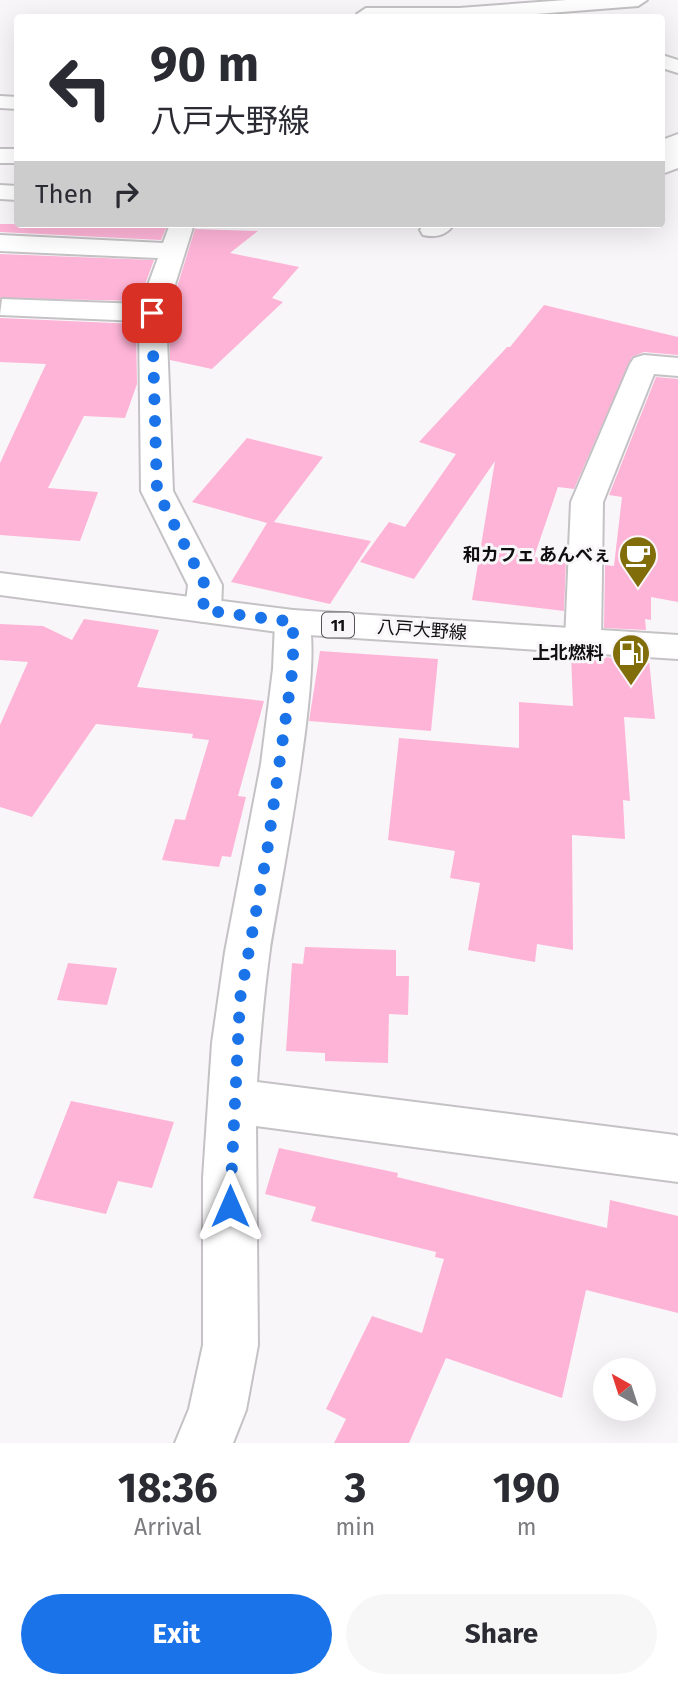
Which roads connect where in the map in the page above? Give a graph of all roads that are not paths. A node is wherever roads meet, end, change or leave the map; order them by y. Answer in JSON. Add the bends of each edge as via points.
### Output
{"nodes":[{"id":1,"x":638,"y":0,"type":"edge"},
{"id":2,"x":363,"y":10,"type":"edge"},
{"id":3,"x":462,"y":10,"type":"edge"},
{"id":4,"x":665,"y":146,"type":"edge"},
{"id":5,"x":665,"y":166,"type":"edge"},
{"id":6,"x":177,"y":237,"type":"edge"},
{"id":7,"x":0,"y":243,"type":"edge"},
{"id":8,"x":2,"y":307,"type":"dead end"},
{"id":9,"x":152,"y":313,"type":"junction"},
{"id":10,"x":678,"y":367,"type":"edge"},
{"id":11,"x":0,"y":584,"type":"edge"},
{"id":12,"x":203,"y":610,"type":"junction"},
{"id":13,"x":293,"y":622,"type":"junction"},
{"id":14,"x":583,"y":641,"type":"junction"},
{"id":15,"x":678,"y":647,"type":"edge"},
{"id":16,"x":234,"y":1101,"type":"junction"},
{"id":17,"x":675,"y":1159,"type":"dead end"},
{"id":18,"x":204,"y":1443,"type":"edge"}],
"edges":[{"from":1,"to":3,"type":"street"},
{"from":2,"to":3,"type":"street"},
{"from":4,"to":5,"type":"street","via":[[676,160]]},
{"from":6,"to":7,"type":"street"},
{"from":6,"to":9,"type":"street"},
{"from":8,"to":9,"type":"street"},
{"from":9,"to":12,"type":"street","via":[[157,491],[205,585]]},
{"from":10,"to":14,"type":"street","via":[[644,364],[587,502]]},
{"from":11,"to":12,"type":"street","name":"八戸大野線","number":"11"},
{"from":12,"to":13,"type":"street","name":"八戸大野線","number":"11"},
{"from":13,"to":14,"type":"street","name":"八戸大野線","number":"11"},
{"from":13,"to":16,"type":"street","via":[[293,666],[267,852],[240,999]]},
{"from":14,"to":15,"type":"street","name":"八戸大野線","number":"11"},
{"from":16,"to":17,"type":"street"},
{"from":16,"to":18,"type":"street","via":[[229,1179],[233,1346],[220,1411]]}]}
